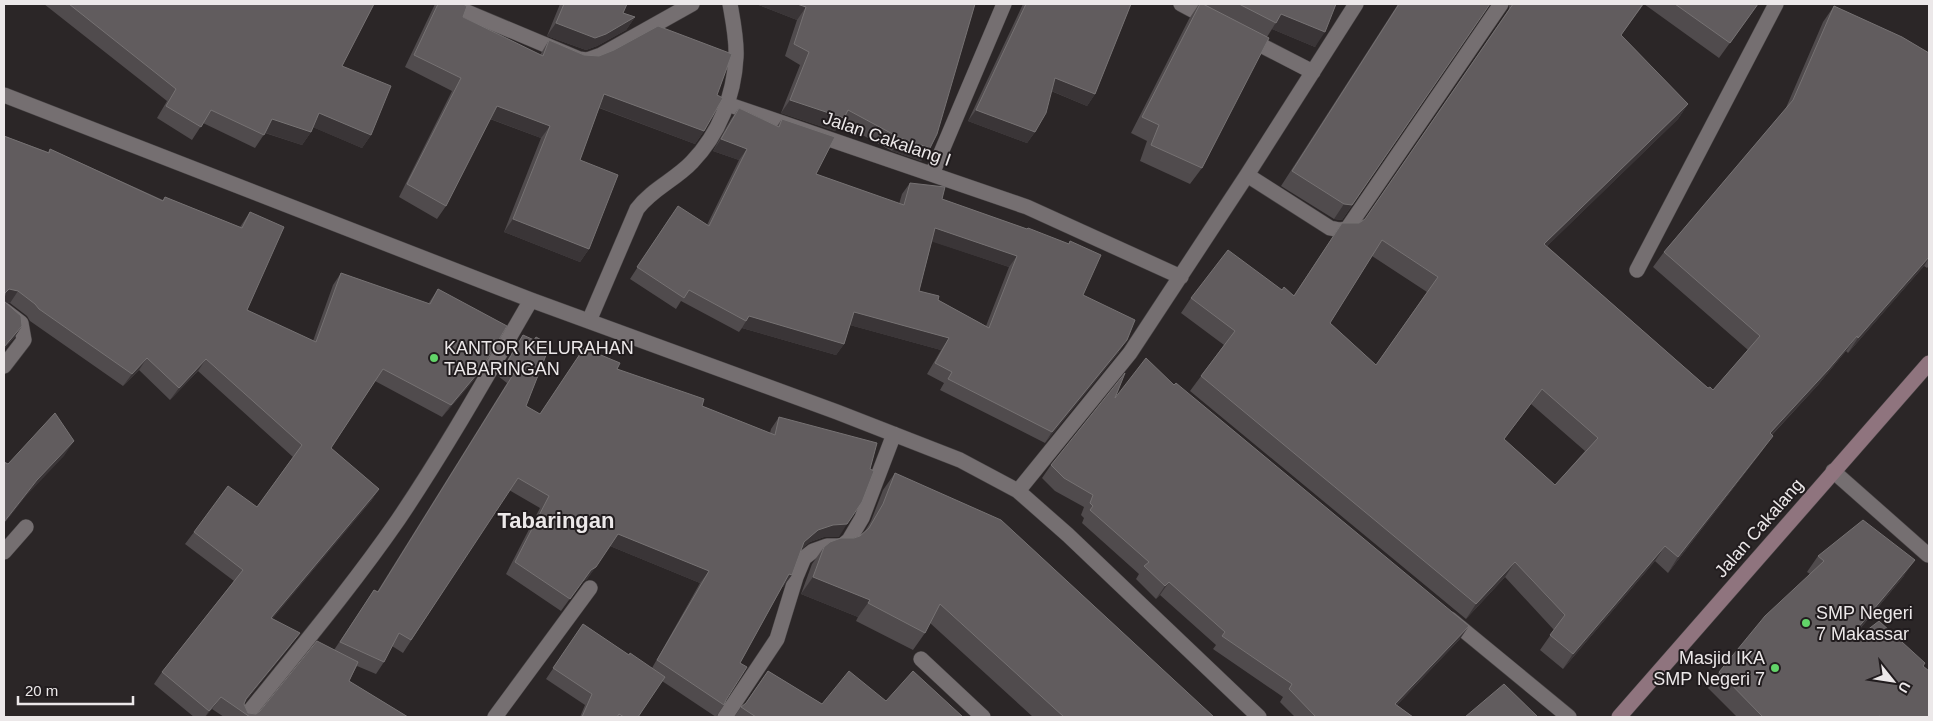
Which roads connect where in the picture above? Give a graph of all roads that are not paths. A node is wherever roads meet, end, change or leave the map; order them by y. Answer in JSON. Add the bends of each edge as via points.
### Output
{"nodes":[{"id":1,"x":448,"y":4,"type":"edge"},
{"id":2,"x":692,"y":4,"type":"edge"},
{"id":3,"x":730,"y":4,"type":"edge"},
{"id":4,"x":1004,"y":4,"type":"edge"},
{"id":5,"x":1181,"y":4,"type":"edge"},
{"id":6,"x":1356,"y":4,"type":"edge"},
{"id":7,"x":1501,"y":4,"type":"edge"},
{"id":8,"x":1776,"y":4,"type":"edge"},
{"id":9,"x":1313,"y":72,"type":"junction"},
{"id":10,"x":4,"y":95,"type":"edge"},
{"id":11,"x":728,"y":104,"type":"junction"},
{"id":12,"x":932,"y":174,"type":"junction"},
{"id":13,"x":1247,"y":175,"type":"junction"},
{"id":14,"x":1636,"y":270,"type":"dead end"},
{"id":15,"x":1180,"y":277,"type":"junction"},
{"id":16,"x":531,"y":300,"type":"junction"},
{"id":17,"x":4,"y":310,"type":"edge"},
{"id":18,"x":589,"y":321,"type":"junction"},
{"id":19,"x":1130,"y":353,"type":"junction"},
{"id":20,"x":9,"y":361,"type":"edge"},
{"id":21,"x":1929,"y":363,"type":"edge"},
{"id":22,"x":1145,"y":366,"type":"edge"},
{"id":23,"x":894,"y":434,"type":"junction"},
{"id":24,"x":1833,"y":471,"type":"junction"},
{"id":25,"x":1018,"y":491,"type":"junction"},
{"id":26,"x":26,"y":527,"type":"dead end"},
{"id":27,"x":4,"y":552,"type":"edge"},
{"id":28,"x":1928,"y":555,"type":"dead end"},
{"id":29,"x":590,"y":588,"type":"edge"},
{"id":30,"x":1440,"y":610,"type":"edge"},
{"id":31,"x":922,"y":659,"type":"edge"},
{"id":32,"x":245,"y":717,"type":"edge"},
{"id":33,"x":495,"y":717,"type":"edge"},
{"id":34,"x":725,"y":717,"type":"edge"},
{"id":35,"x":983,"y":717,"type":"edge"},
{"id":36,"x":1259,"y":717,"type":"edge"},
{"id":37,"x":1569,"y":717,"type":"edge"},
{"id":38,"x":1618,"y":717,"type":"edge"}],
"edges":[{"from":1,"to":2,"type":"street","via":[[588,60]]},
{"from":3,"to":11,"type":"street","via":[[736,56]]},
{"from":4,"to":12,"type":"street"},
{"from":5,"to":9,"type":"street"},
{"from":6,"to":9,"type":"street"},
{"from":7,"to":13,"type":"street","via":[[1347,229],[1330,228]]},
{"from":8,"to":14,"type":"street"},
{"from":9,"to":13,"type":"street"},
{"from":10,"to":16,"type":"street"},
{"from":11,"to":12,"type":"street","name":"Jalan Cakalang I"},
{"from":11,"to":18,"type":"street","via":[[692,162],[647,196],[637,209]]},
{"from":12,"to":15,"type":"street","name":"Jalan Cakalang I","via":[[1027,207]]},
{"from":13,"to":15,"type":"street"},
{"from":15,"to":19,"type":"street"},
{"from":16,"to":18,"type":"street"},
{"from":16,"to":32,"type":"street","via":[[442,453],[398,519],[369,561]]},
{"from":17,"to":20,"type":"street","via":[[21,323],[24,331],[24,340]]},
{"from":18,"to":23,"type":"street"},
{"from":19,"to":22,"type":"street"},
{"from":19,"to":25,"type":"street"},
{"from":21,"to":24,"type":"main road","name":"Jalan Cakalang"},
{"from":23,"to":25,"type":"street","via":[[960,460]]},
{"from":23,"to":34,"type":"street","via":[[862,518],[849,540],[842,546],[827,546],[813,551],[804,558],[777,639]]},
{"from":24,"to":28,"type":"street"},
{"from":24,"to":38,"type":"main road","name":"Jalan Cakalang"},
{"from":25,"to":36,"type":"street"},
{"from":26,"to":27,"type":"street"},
{"from":29,"to":33,"type":"street"},
{"from":30,"to":37,"type":"street"},
{"from":31,"to":35,"type":"street"}]}
